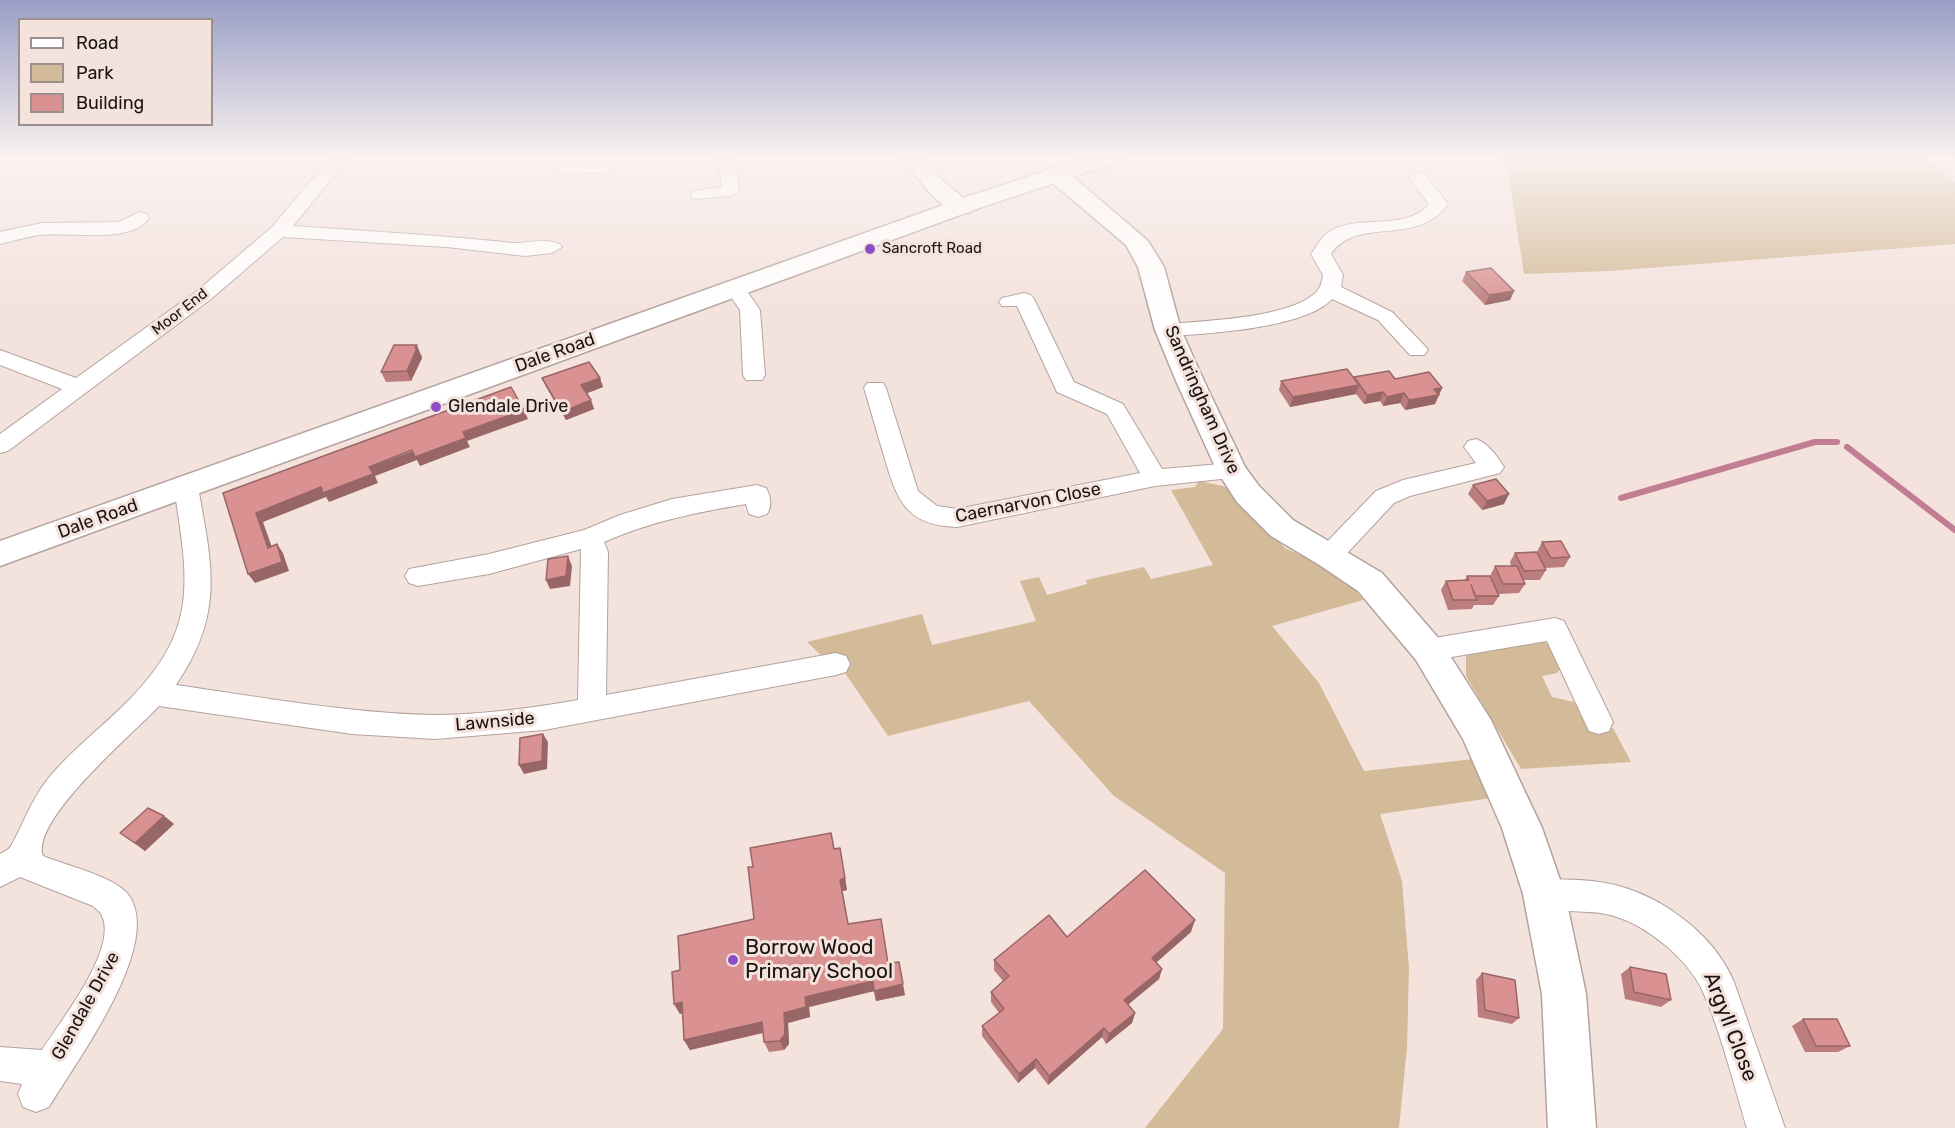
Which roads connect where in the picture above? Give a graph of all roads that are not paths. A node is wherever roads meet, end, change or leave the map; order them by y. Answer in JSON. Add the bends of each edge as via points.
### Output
{"nodes":[{"id":1,"x":297,"y":210,"type":"edge"},
{"id":2,"x":955,"y":210,"type":"edge"},
{"id":3,"x":1099,"y":210,"type":"edge"},
{"id":4,"x":1435,"y":210,"type":"edge"},
{"id":5,"x":140,"y":218,"type":"dead end"},
{"id":6,"x":279,"y":231,"type":"junction"},
{"id":7,"x":0,"y":238,"type":"edge"},
{"id":8,"x":552,"y":247,"type":"dead end"},
{"id":9,"x":735,"y":288,"type":"junction"},
{"id":10,"x":1330,"y":290,"type":"junction"},
{"id":11,"x":1016,"y":300,"type":"dead end"},
{"id":12,"x":1168,"y":330,"type":"junction"},
{"id":13,"x":1421,"y":344,"type":"dead end"},
{"id":14,"x":0,"y":358,"type":"edge"},
{"id":15,"x":753,"y":375,"type":"dead end"},
{"id":16,"x":81,"y":387,"type":"junction"},
{"id":17,"x":875,"y":388,"type":"dead end"},
{"id":18,"x":0,"y":445,"type":"edge"},
{"id":19,"x":1476,"y":447,"type":"dead end"},
{"id":20,"x":1232,"y":471,"type":"junction"},
{"id":21,"x":1155,"y":478,"type":"junction"},
{"id":22,"x":186,"y":487,"type":"junction"},
{"id":23,"x":758,"y":508,"type":"dead end"},
{"id":24,"x":590,"y":538,"type":"junction"},
{"id":25,"x":0,"y":554,"type":"edge"},
{"id":26,"x":1330,"y":555,"type":"junction"},
{"id":27,"x":431,"y":580,"type":"dead end"},
{"id":28,"x":1428,"y":650,"type":"junction"},
{"id":29,"x":836,"y":664,"type":"dead end"},
{"id":30,"x":152,"y":693,"type":"junction"},
{"id":31,"x":591,"y":710,"type":"junction"},
{"id":32,"x":1599,"y":722,"type":"dead end"},
{"id":33,"x":13,"y":864,"type":"edge"},
{"id":34,"x":1544,"y":894,"type":"junction"},
{"id":35,"x":3,"y":1064,"type":"dead end"},
{"id":36,"x":1572,"y":1128,"type":"edge"},
{"id":37,"x":1766,"y":1128,"type":"edge"}],
"edges":[{"from":1,"to":6,"type":"street","name":"Moor End"},
{"from":2,"to":9,"type":"street","name":"Dale Road"},
{"from":3,"to":12,"type":"street","name":"Sandringham Drive","via":[[1136,241],[1151,267]]},
{"from":4,"to":10,"type":"street","via":[[1418,220],[1336,234],[1325,242],[1321,254],[1332,275]]},
{"from":5,"to":7,"type":"street","via":[[122,228],[42,229]]},
{"from":6,"to":8,"type":"street","via":[[525,250]]},
{"from":6,"to":16,"type":"street","name":"Moor End","via":[[198,300]]},
{"from":9,"to":15,"type":"street","via":[[750,310]]},
{"from":9,"to":22,"type":"street","name":"Dale Road"},
{"from":10,"to":12,"type":"street","via":[[1284,316]]},
{"from":10,"to":13,"type":"street","via":[[1385,316]]},
{"from":11,"to":21,"type":"street","via":[[1065,387],[1115,409]]},
{"from":12,"to":20,"type":"street","name":"Sandringham Drive"},
{"from":14,"to":16,"type":"street"},
{"from":16,"to":18,"type":"street","name":"Moor End"},
{"from":17,"to":21,"type":"street","name":"Caernarvon Close","via":[[907,494],[930,515],[957,518]]},
{"from":19,"to":26,"type":"street","via":[[1492,467],[1385,497]]},
{"from":20,"to":21,"type":"street","name":"Caernarvon Close"},
{"from":20,"to":26,"type":"street","name":"Sandringham Drive","via":[[1256,504],[1277,524]]},
{"from":22,"to":25,"type":"street","name":"Dale Road"},
{"from":22,"to":30,"type":"street","name":"Glendale Drive","via":[[201,575],[199,604],[186,641]]},
{"from":23,"to":24,"type":"street","via":[[757,494],[672,508]]},
{"from":24,"to":27,"type":"street"},
{"from":24,"to":31,"type":"street","via":[[595,552]]},
{"from":26,"to":28,"type":"street","name":"Sandringham Drive","via":[[1370,582]]},
{"from":28,"to":32,"type":"street","via":[[1555,629]]},
{"from":28,"to":34,"type":"street","name":"Sandringham Drive","via":[[1464,705],[1503,780]]},
{"from":29,"to":31,"type":"street","name":"Lawnside"},
{"from":30,"to":31,"type":"street","name":"Lawnside","via":[[352,722],[408,726],[500,722]]},
{"from":30,"to":33,"type":"street","name":"Glendale Drive","via":[[64,779]]},
{"from":33,"to":35,"type":"street","name":"Glendale Drive","via":[[32,867],[104,895],[120,912],[121,937],[117,957],[43,1081]]},
{"from":34,"to":36,"type":"street","name":"Sandringham Drive","via":[[1564,994]]},
{"from":34,"to":37,"type":"street","name":"Argyll Close","via":[[1620,902],[1654,918],[1696,952],[1717,982]]}]}
